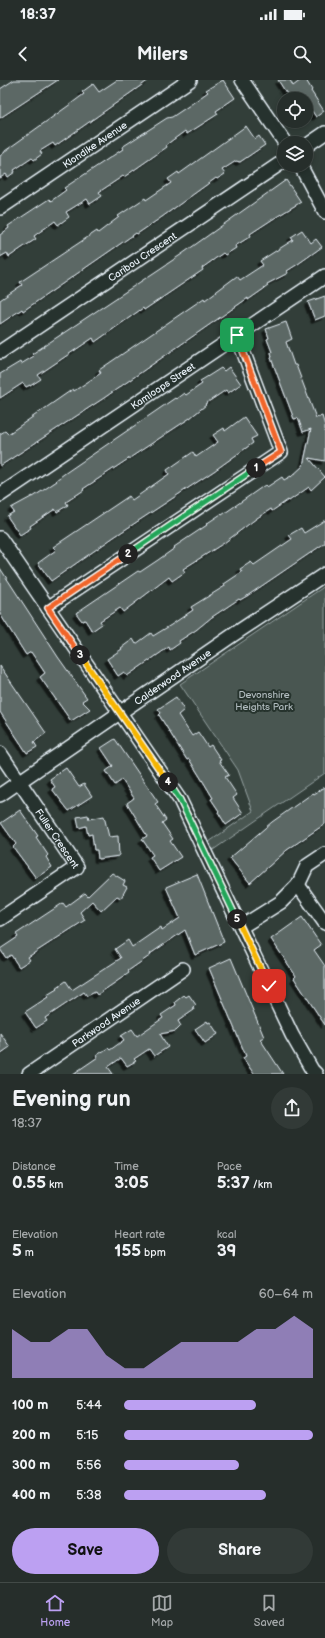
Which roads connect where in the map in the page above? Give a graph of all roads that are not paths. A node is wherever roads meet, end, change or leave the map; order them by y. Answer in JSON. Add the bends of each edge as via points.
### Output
{"nodes":[{"id":1,"x":190,"y":80,"type":"edge"},
{"id":2,"x":242,"y":80,"type":"edge"},
{"id":3,"x":325,"y":133,"type":"edge"},
{"id":4,"x":280,"y":136,"type":"edge"},
{"id":5,"x":313,"y":141,"type":"edge"},
{"id":6,"x":277,"y":166,"type":"edge"},
{"id":7,"x":304,"y":172,"type":"edge"},
{"id":8,"x":0,"y":208,"type":"edge"},
{"id":9,"x":325,"y":212,"type":"edge"},
{"id":10,"x":325,"y":276,"type":"edge"},
{"id":11,"x":237,"y":335,"type":"junction"},
{"id":12,"x":0,"y":352,"type":"edge"},
{"id":13,"x":0,"y":495,"type":"edge"},
{"id":14,"x":0,"y":538,"type":"edge"},
{"id":15,"x":325,"y":574,"type":"edge"},
{"id":16,"x":48,"y":608,"type":"junction"},
{"id":17,"x":120,"y":712,"type":"junction"},
{"id":18,"x":0,"y":753,"type":"edge"},
{"id":19,"x":20,"y":782,"type":"junction"},
{"id":20,"x":0,"y":795,"type":"edge"},
{"id":21,"x":325,"y":854,"type":"edge"},
{"id":22,"x":298,"y":885,"type":"junction"},
{"id":23,"x":0,"y":919,"type":"edge"},
{"id":24,"x":325,"y":923,"type":"edge"},
{"id":25,"x":241,"y":927,"type":"junction"},
{"id":26,"x":183,"y":969,"type":"dead end"},
{"id":27,"x":29,"y":1074,"type":"edge"},
{"id":28,"x":316,"y":1074,"type":"edge"}],
"edges":[{"from":1,"to":8,"type":"street","name":"Klondike Avenue"},
{"from":2,"to":4,"type":"street"},
{"from":3,"to":5,"type":"street"},
{"from":6,"to":12,"type":"street","name":"Caribou Crescent"},
{"from":7,"to":9,"type":"street"},
{"from":10,"to":11,"type":"street","name":"Kamloops Street"},
{"from":11,"to":13,"type":"street","name":"Kamloops Street"},
{"from":11,"to":16,"type":"street","via":[[281,452]]},
{"from":14,"to":16,"type":"street"},
{"from":15,"to":17,"type":"street","name":"Calderwood Avenue"},
{"from":16,"to":17,"type":"street"},
{"from":17,"to":19,"type":"street","name":"Calderwood Avenue"},
{"from":17,"to":25,"type":"street","via":[[180,800]]},
{"from":18,"to":19,"type":"street","name":"Fuller Crescent"},
{"from":19,"to":20,"type":"street","name":"Calderwood Avenue"},
{"from":19,"to":23,"type":"street","name":"Fuller Crescent","via":[[77,867]]},
{"from":21,"to":22,"type":"street","via":[[307,866]]},
{"from":22,"to":24,"type":"street"},
{"from":22,"to":25,"type":"street","via":[[281,902]]},
{"from":25,"to":28,"type":"street","via":[[292,1035]]},
{"from":26,"to":27,"type":"street","name":"Parkwood Avenue"}]}
